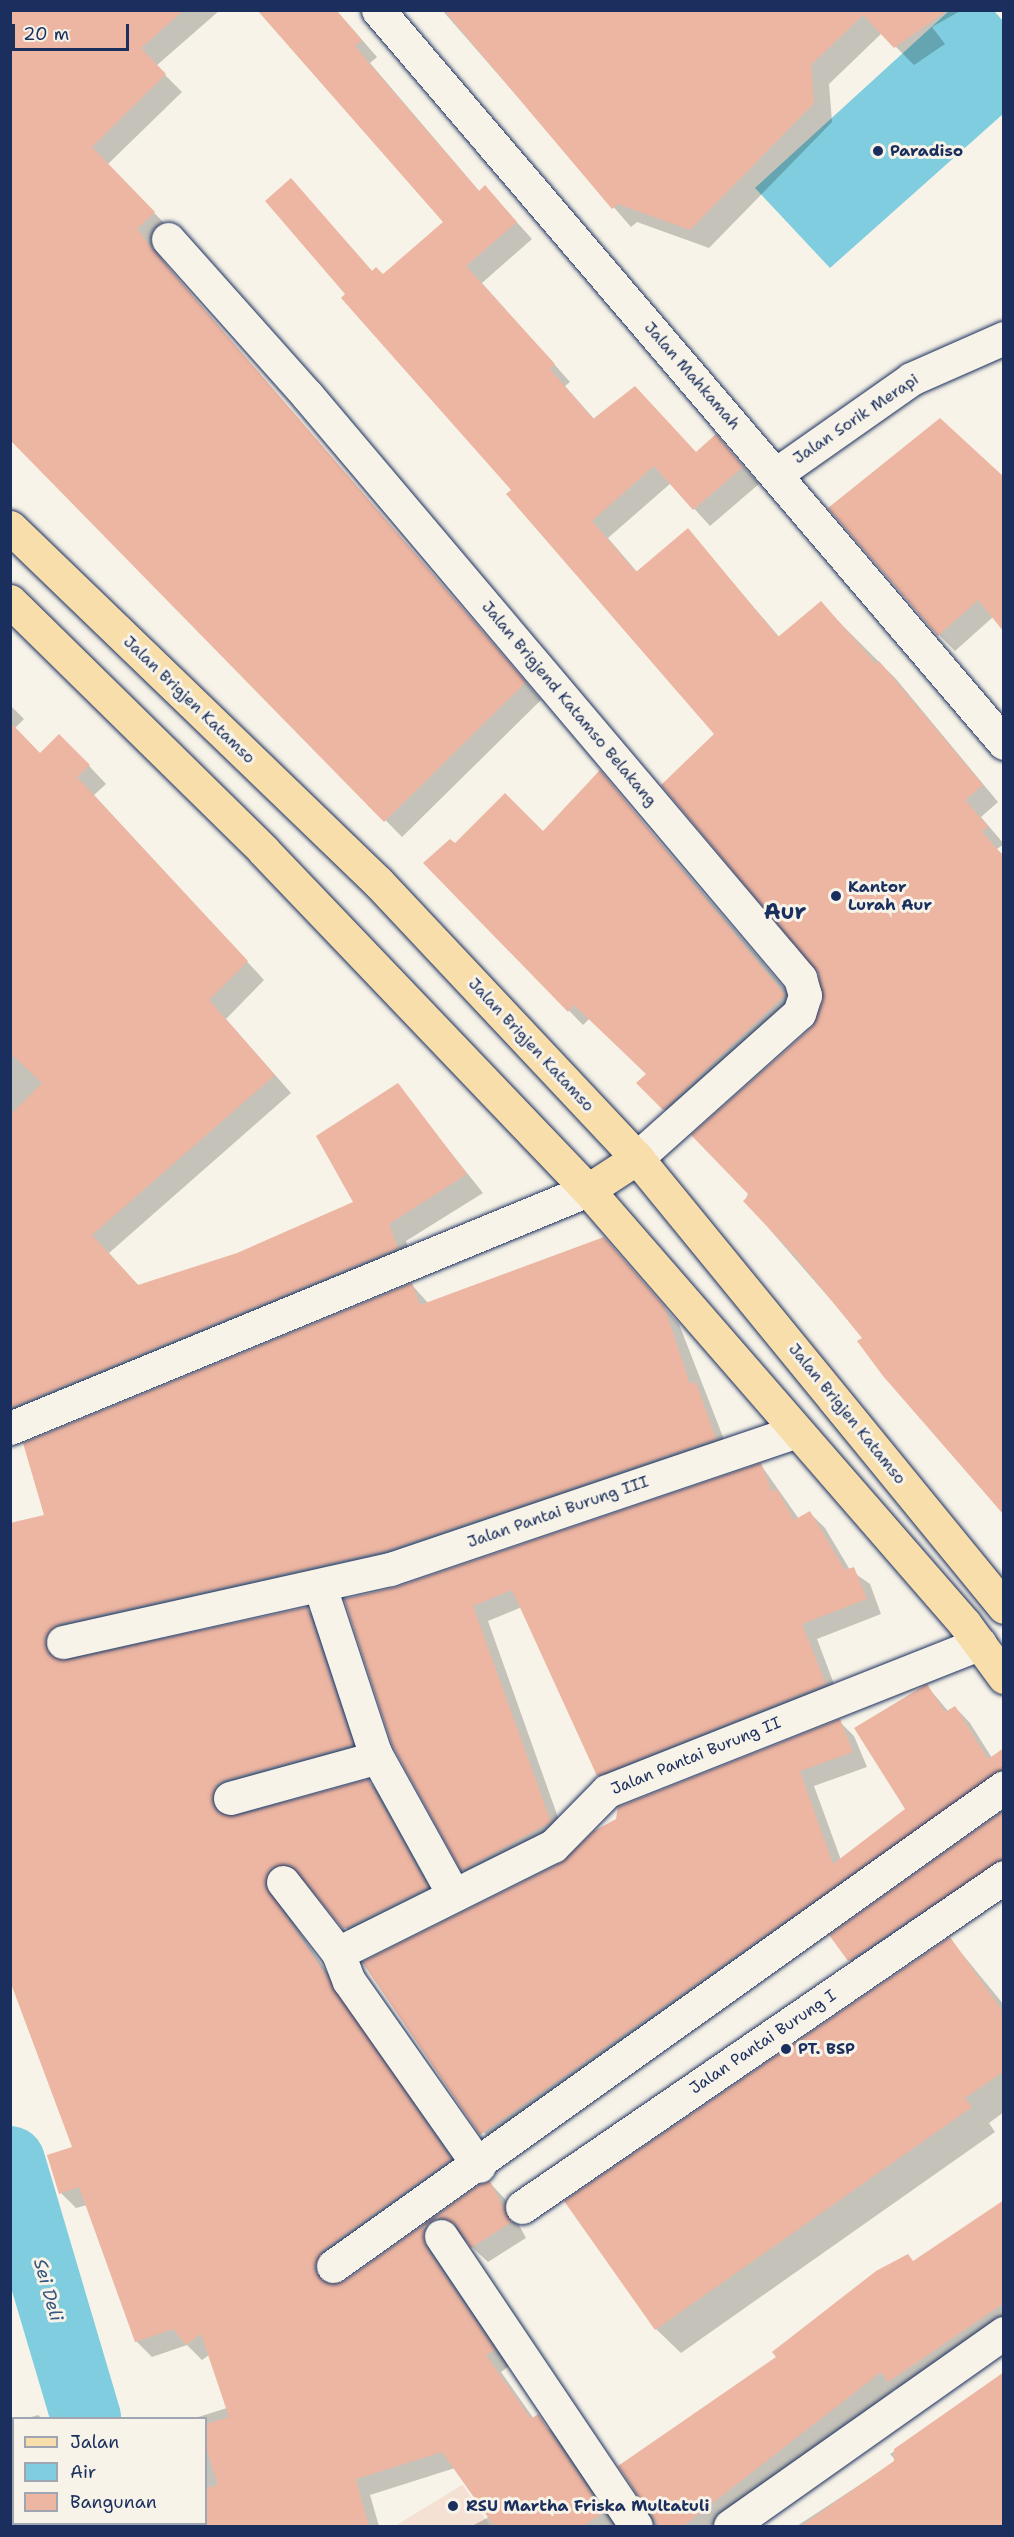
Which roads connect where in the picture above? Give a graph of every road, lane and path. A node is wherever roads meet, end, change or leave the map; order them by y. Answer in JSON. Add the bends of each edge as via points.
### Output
{"nodes":[{"id":1,"x":378,"y":10,"type":"edge"},
{"id":2,"x":168,"y":239,"type":"dead end"},
{"id":3,"x":1004,"y":338,"type":"edge"},
{"id":4,"x":776,"y":474,"type":"junction"},
{"id":5,"x":10,"y":527,"type":"edge"},
{"id":6,"x":10,"y":601,"type":"edge"},
{"id":7,"x":1004,"y":743,"type":"edge"},
{"id":8,"x":637,"y":1158,"type":"junction"},
{"id":9,"x":588,"y":1190,"type":"junction"},
{"id":10,"x":10,"y":1428,"type":"edge"},
{"id":11,"x":795,"y":1432,"type":"junction"},
{"id":12,"x":320,"y":1587,"type":"junction"},
{"id":13,"x":1004,"y":1607,"type":"edge"},
{"id":14,"x":63,"y":1642,"type":"dead end"},
{"id":15,"x":980,"y":1643,"type":"junction"},
{"id":16,"x":1004,"y":1677,"type":"edge"},
{"id":17,"x":375,"y":1753,"type":"junction"},
{"id":18,"x":1004,"y":1787,"type":"edge"},
{"id":19,"x":230,"y":1798,"type":"dead end"},
{"id":20,"x":1004,"y":1877,"type":"edge"},
{"id":21,"x":283,"y":1882,"type":"dead end"},
{"id":22,"x":453,"y":1894,"type":"junction"},
{"id":23,"x":338,"y":1953,"type":"junction"},
{"id":24,"x":479,"y":2166,"type":"junction"},
{"id":25,"x":522,"y":2207,"type":"dead end"},
{"id":26,"x":441,"y":2236,"type":"dead end"},
{"id":27,"x":333,"y":2266,"type":"dead end"},
{"id":28,"x":1004,"y":2333,"type":"edge"},
{"id":29,"x":636,"y":2526,"type":"edge"},
{"id":30,"x":730,"y":2526,"type":"edge"}],
"edges":[{"from":1,"to":4,"type":"street","name":"Jalan Mahkamah"},
{"from":2,"to":8,"type":"street","name":"Jalan Brigjend Katamso Belakang","via":[[307,395],[800,978],[805,995],[799,1013]]},
{"from":3,"to":4,"type":"street","name":"Jalan Sorik Merapi","via":[[911,379]]},
{"from":4,"to":7,"type":"street","name":"Jalan Mahkamah"},
{"from":5,"to":8,"type":"main road","name":"Jalan Brigjen Katamso","via":[[378,882]]},
{"from":6,"to":9,"type":"main road","via":[[263,850]]},
{"from":8,"to":9,"type":"main road"},
{"from":8,"to":13,"type":"main road","name":"Jalan Brigjen Katamso"},
{"from":9,"to":10,"type":"street"},
{"from":9,"to":11,"type":"main road"},
{"from":11,"to":12,"type":"street","name":"Jalan Pantai Burung III","via":[[390,1569]]},
{"from":11,"to":15,"type":"main road"},
{"from":12,"to":14,"type":"street","name":"Jalan Pantai Burung III"},
{"from":12,"to":17,"type":"street"},
{"from":15,"to":16,"type":"main road"},
{"from":15,"to":22,"type":"street","name":"Jalan Pantai Burung II","via":[[607,1791],[553,1846]]},
{"from":17,"to":19,"type":"street","via":[[372,1760]]},
{"from":17,"to":22,"type":"street"},
{"from":18,"to":24,"type":"street"},
{"from":20,"to":25,"type":"street","name":"Jalan Pantai Burung I"},
{"from":21,"to":23,"type":"street"},
{"from":22,"to":23,"type":"street","name":"Jalan Pantai Burung II"},
{"from":23,"to":24,"type":"street","via":[[348,1981]]},
{"from":24,"to":27,"type":"street"},
{"from":26,"to":29,"type":"street"},
{"from":28,"to":30,"type":"street"}]}
